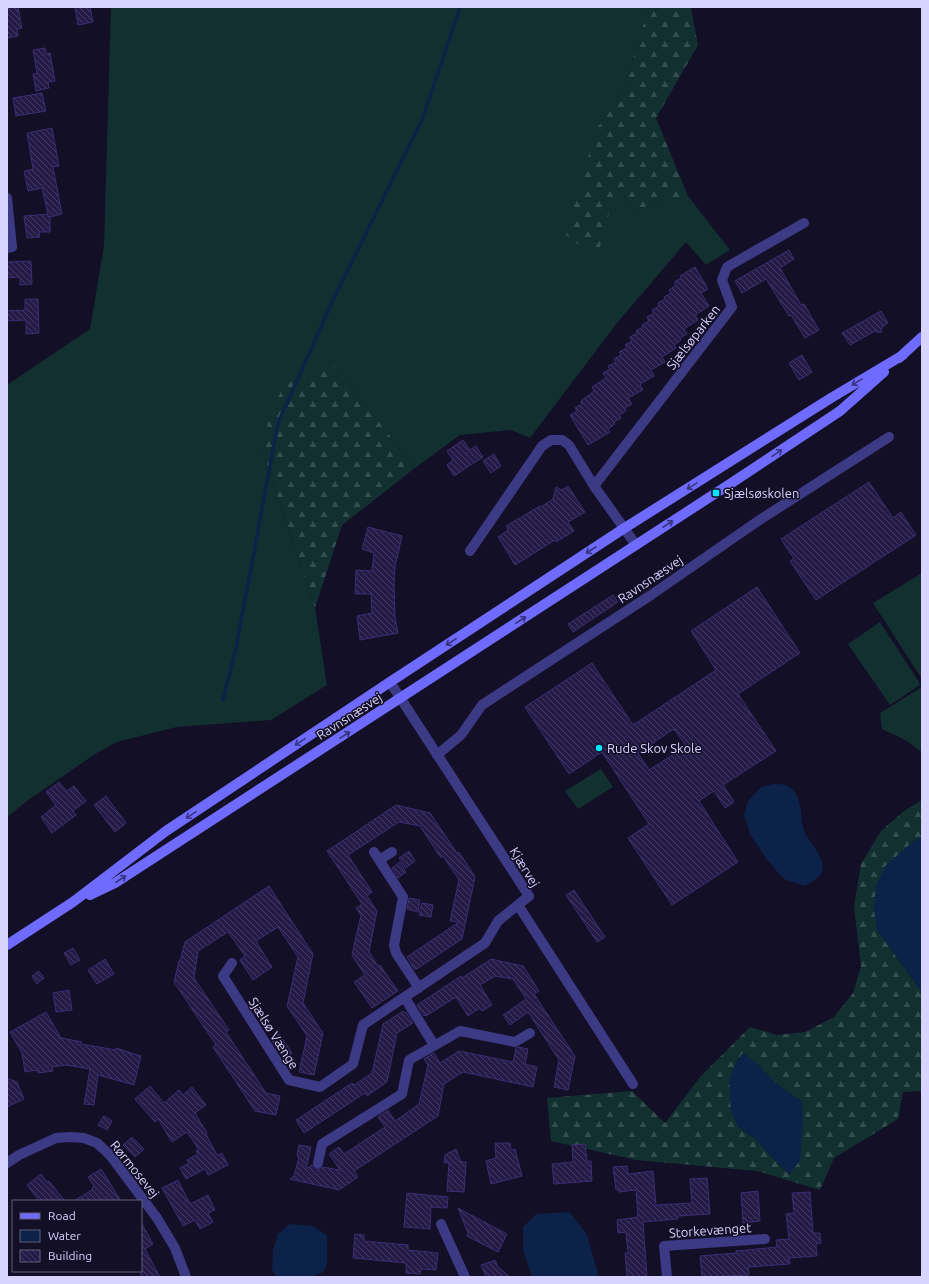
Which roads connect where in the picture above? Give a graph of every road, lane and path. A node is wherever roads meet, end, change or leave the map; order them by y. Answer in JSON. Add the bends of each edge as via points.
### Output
{"nodes":[{"id":1,"x":7,"y":198,"type":"edge"},
{"id":2,"x":804,"y":223,"type":"dead end"},
{"id":3,"x":7,"y":248,"type":"edge"},
{"id":4,"x":922,"y":337,"type":"edge"},
{"id":5,"x":903,"y":355,"type":"junction"},
{"id":6,"x":889,"y":437,"type":"dead end"},
{"id":7,"x":594,"y":486,"type":"junction"},
{"id":8,"x":623,"y":529,"type":"junction"},
{"id":9,"x":636,"y":545,"type":"junction"},
{"id":10,"x":470,"y":551,"type":"dead end"},
{"id":11,"x":390,"y":682,"type":"junction"},
{"id":12,"x":400,"y":699,"type":"junction"},
{"id":13,"x":437,"y":755,"type":"junction"},
{"id":14,"x":392,"y":852,"type":"dead end"},
{"id":15,"x":73,"y":902,"type":"junction"},
{"id":16,"x":518,"y":905,"type":"junction"},
{"id":17,"x":7,"y":945,"type":"edge"},
{"id":18,"x":232,"y":963,"type":"dead end"},
{"id":19,"x":419,"y":988,"type":"junction"},
{"id":20,"x":405,"y":998,"type":"junction"},
{"id":21,"x":530,"y":1033,"type":"dead end"},
{"id":22,"x":434,"y":1045,"type":"junction"},
{"id":23,"x":633,"y":1084,"type":"dead end"},
{"id":24,"x":7,"y":1163,"type":"edge"},
{"id":25,"x":318,"y":1163,"type":"dead end"},
{"id":26,"x":441,"y":1224,"type":"dead end"},
{"id":27,"x":765,"y":1239,"type":"dead end"},
{"id":28,"x":186,"y":1277,"type":"edge"},
{"id":29,"x":465,"y":1277,"type":"edge"},
{"id":30,"x":667,"y":1277,"type":"edge"}],
"edges":[{"from":1,"to":3,"type":"street","via":[[12,247]]},
{"from":2,"to":7,"type":"street","name":"Sjælsøparken","via":[[727,268],[722,280],[732,307]]},
{"from":4,"to":5,"type":"main road","name":"Ravnsnæsvej"},
{"from":5,"to":8,"type":"main road","name":"Ravnsnæsvej","one_way":true},
{"from":9,"to":5,"type":"main road","name":"Ravnsnæsvej","one_way":true,"via":[[840,411]]},
{"from":6,"to":13,"type":"street","name":"Ravnsnæsvej","via":[[482,705],[461,735]]},
{"from":7,"to":8,"type":"street"},
{"from":7,"to":10,"type":"street","via":[[569,445],[562,440],[551,440],[542,446]]},
{"from":8,"to":9,"type":"street"},
{"from":8,"to":11,"type":"main road","name":"Ravnsnæsvej","one_way":true},
{"from":12,"to":9,"type":"main road","name":"Ravnsnæsvej","one_way":true},
{"from":11,"to":12,"type":"street","name":"Kjærvej"},
{"from":11,"to":15,"type":"main road","name":"Ravnsnæsvej","one_way":true,"via":[[166,832]]},
{"from":12,"to":13,"type":"street","name":"Kjærvej"},
{"from":15,"to":12,"type":"main road","name":"Ravnsnæsvej","one_way":true,"via":[[115,883]]},
{"from":13,"to":16,"type":"street","name":"Kjærvej","via":[[529,896]]},
{"from":14,"to":19,"type":"street","via":[[377,856],[402,897],[394,945],[396,953]]},
{"from":15,"to":17,"type":"main road","name":"Ravnsnæsvej"},
{"from":16,"to":19,"type":"street","name":"Sjælsø Vænge","via":[[498,921],[485,944]]},
{"from":16,"to":23,"type":"street","name":"Kjærvej"},
{"from":18,"to":20,"type":"street","name":"Sjælsø Vænge","via":[[223,976],[289,1080],[320,1087],[353,1064],[363,1025]]},
{"from":19,"to":20,"type":"street","name":"Sjælsø Vænge"},
{"from":20,"to":22,"type":"street"},
{"from":21,"to":22,"type":"street","via":[[515,1042],[460,1031]]},
{"from":22,"to":25,"type":"street","via":[[409,1060],[402,1094],[322,1144]]},
{"from":24,"to":28,"type":"street","name":"Rørmosevej","via":[[56,1138],[76,1137],[97,1143],[110,1155],[157,1218],[174,1248]]},
{"from":26,"to":29,"type":"street"},
{"from":27,"to":30,"type":"street","name":"Storkevænget","via":[[664,1246]]}]}
